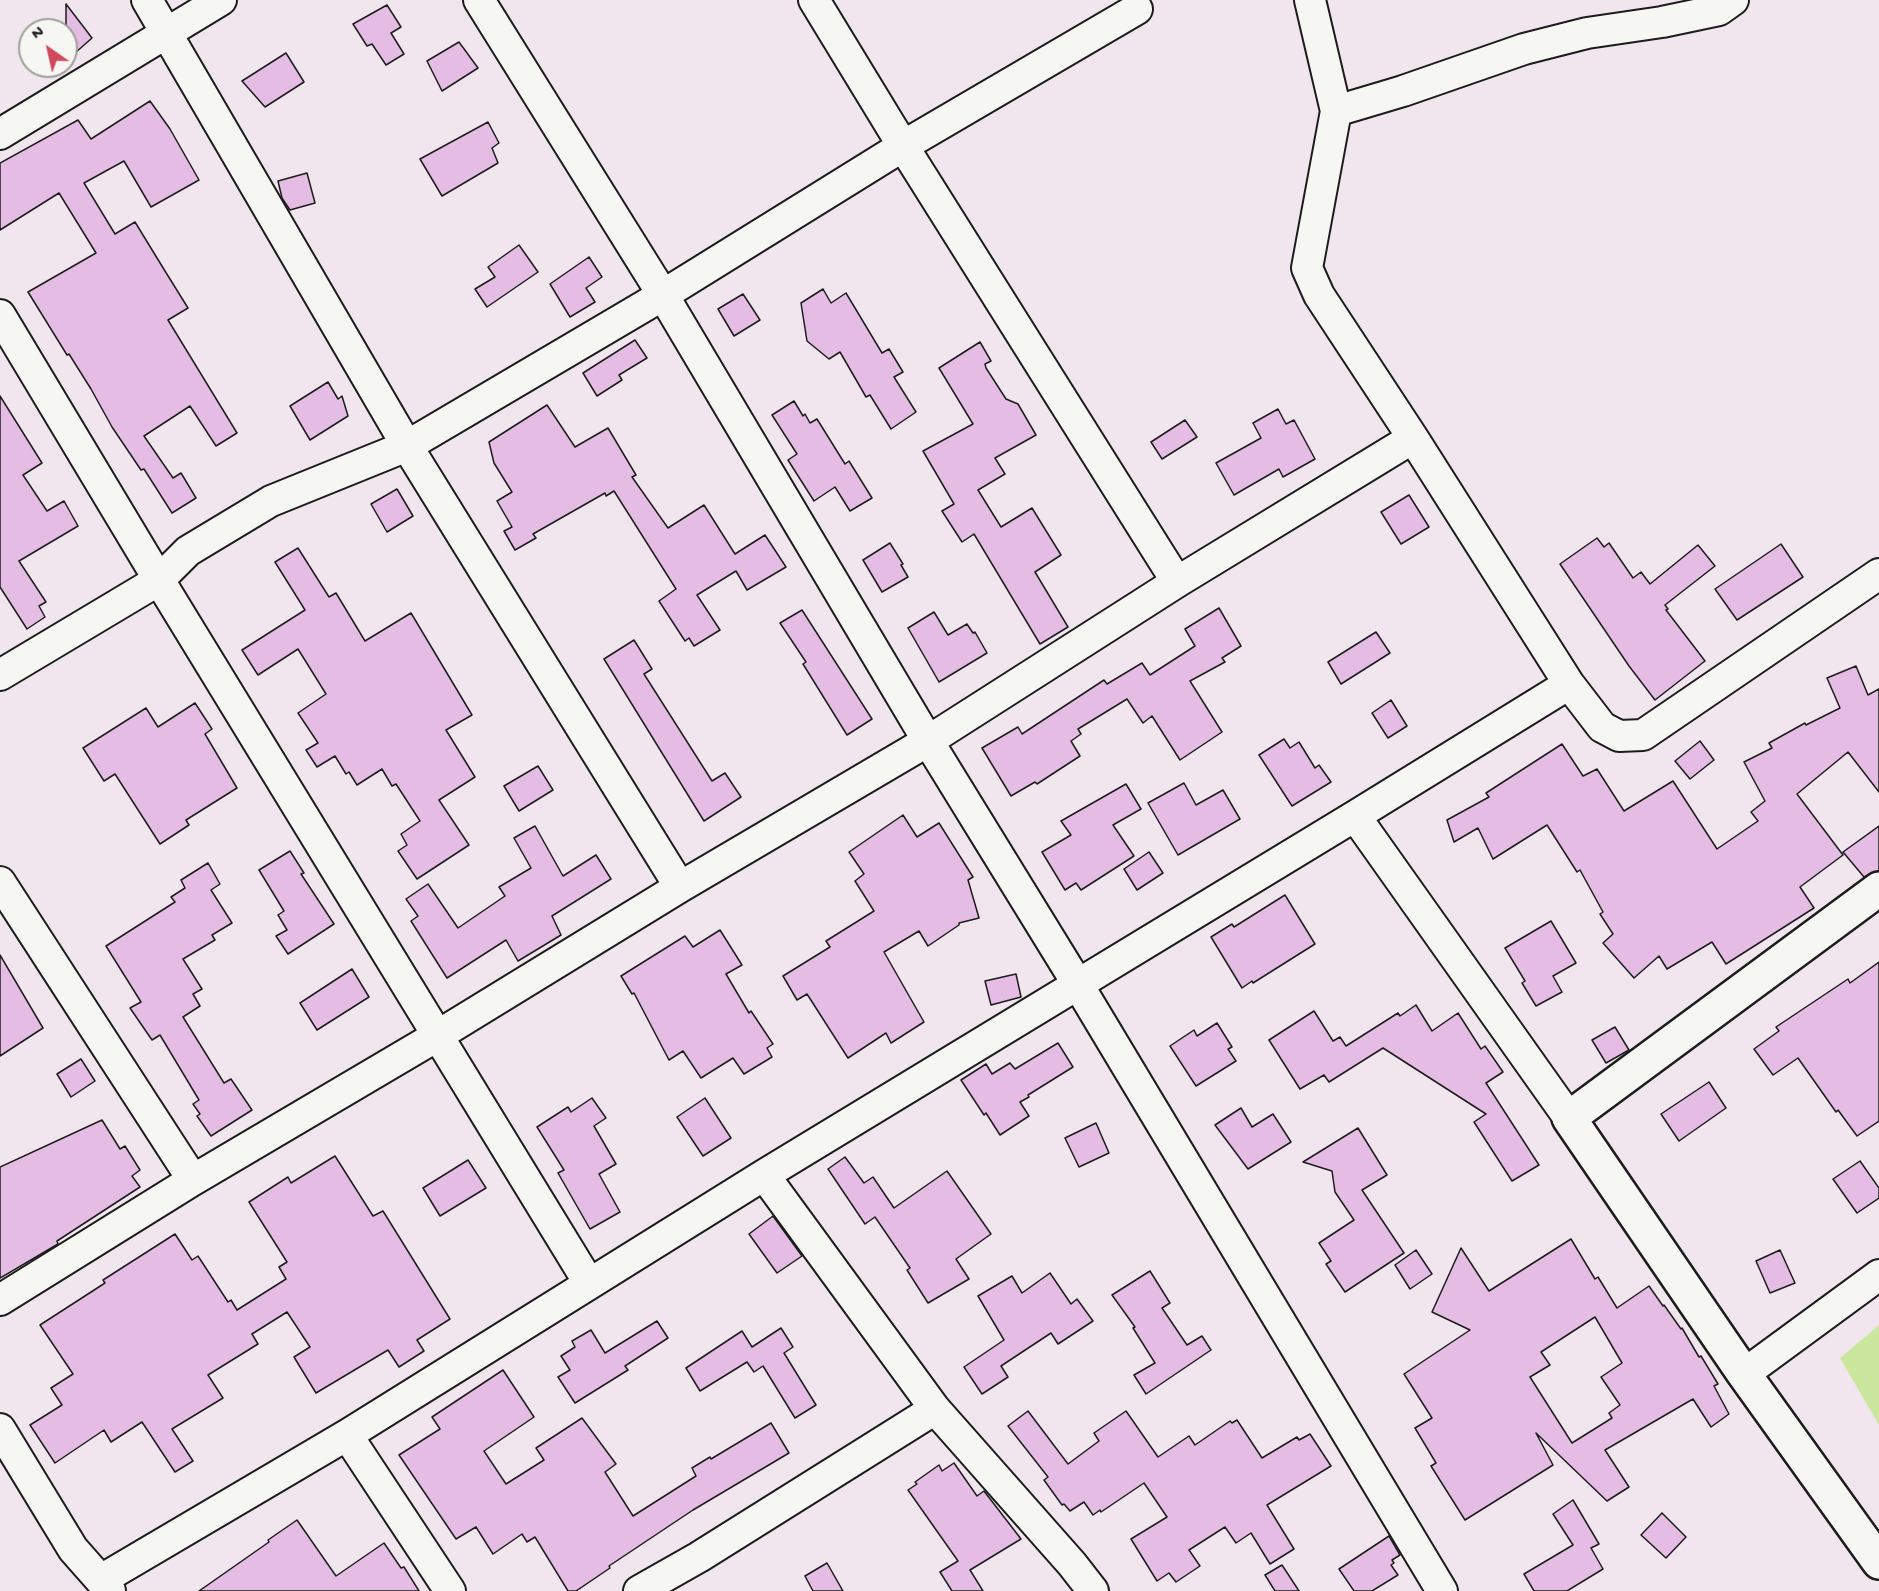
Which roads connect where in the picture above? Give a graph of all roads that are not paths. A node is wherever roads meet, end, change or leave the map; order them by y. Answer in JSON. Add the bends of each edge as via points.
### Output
{"nodes":[{"id":1,"x":147,"y":0,"type":"edge"},
{"id":2,"x":221,"y":0,"type":"edge"},
{"id":3,"x":479,"y":0,"type":"edge"},
{"id":4,"x":814,"y":0,"type":"edge"},
{"id":5,"x":1310,"y":0,"type":"edge"},
{"id":6,"x":1732,"y":0,"type":"edge"},
{"id":7,"x":1137,"y":9,"type":"dead end"},
{"id":8,"x":167,"y":32,"type":"junction"},
{"id":9,"x":1336,"y":111,"type":"junction"},
{"id":10,"x":0,"y":134,"type":"edge"},
{"id":11,"x":903,"y":146,"type":"junction"},
{"id":12,"x":663,"y":295,"type":"junction"},
{"id":13,"x":0,"y":315,"type":"edge"},
{"id":14,"x":1413,"y":438,"type":"junction"},
{"id":15,"x":407,"y":446,"type":"junction"},
{"id":16,"x":1879,"y":574,"type":"edge"},
{"id":17,"x":159,"y":580,"type":"junction"},
{"id":18,"x":1177,"y":582,"type":"junction"},
{"id":19,"x":0,"y":675,"type":"edge"},
{"id":20,"x":1569,"y":684,"type":"junction"},
{"id":21,"x":928,"y":741,"type":"junction"},
{"id":22,"x":1355,"y":816,"type":"junction"},
{"id":23,"x":0,"y":882,"type":"edge"},
{"id":24,"x":680,"y":886,"type":"junction"},
{"id":25,"x":1879,"y":889,"type":"edge"},
{"id":26,"x":1077,"y":983,"type":"junction"},
{"id":27,"x":437,"y":1036,"type":"junction"},
{"id":28,"x":1569,"y":1118,"type":"junction"},
{"id":29,"x":764,"y":1175,"type":"junction"},
{"id":30,"x":193,"y":1180,"type":"junction"},
{"id":31,"x":1879,"y":1275,"type":"edge"},
{"id":32,"x":589,"y":1284,"type":"junction"},
{"id":33,"x":0,"y":1299,"type":"edge"},
{"id":34,"x":1744,"y":1374,"type":"junction"},
{"id":35,"x":935,"y":1409,"type":"junction"},
{"id":36,"x":0,"y":1429,"type":"edge"},
{"id":37,"x":347,"y":1435,"type":"junction"},
{"id":38,"x":1879,"y":1562,"type":"edge"},
{"id":39,"x":105,"y":1586,"type":"edge"},
{"id":40,"x":450,"y":1591,"type":"edge"},
{"id":41,"x":639,"y":1591,"type":"edge"},
{"id":42,"x":1093,"y":1591,"type":"edge"},
{"id":43,"x":1443,"y":1591,"type":"edge"}],
"edges":[{"from":1,"to":8,"type":"street"},
{"from":2,"to":8,"type":"street"},
{"from":3,"to":12,"type":"street"},
{"from":4,"to":11,"type":"street"},
{"from":5,"to":9,"type":"street"},
{"from":6,"to":9,"type":"street","via":[[1719,10],[1587,33],[1524,49]]},
{"from":7,"to":11,"type":"street"},
{"from":8,"to":10,"type":"street"},
{"from":8,"to":15,"type":"street"},
{"from":9,"to":14,"type":"street","via":[[1307,268],[1319,295]]},
{"from":11,"to":12,"type":"street"},
{"from":11,"to":18,"type":"street"},
{"from":12,"to":15,"type":"street"},
{"from":12,"to":21,"type":"street"},
{"from":13,"to":17,"type":"street"},
{"from":14,"to":18,"type":"street"},
{"from":14,"to":20,"type":"street"},
{"from":15,"to":17,"type":"street","via":[[271,501],[188,550]]},
{"from":15,"to":24,"type":"street"},
{"from":16,"to":20,"type":"street","via":[[1643,735],[1619,736],[1602,727]]},
{"from":17,"to":19,"type":"street"},
{"from":17,"to":27,"type":"street"},
{"from":18,"to":21,"type":"street"},
{"from":20,"to":22,"type":"street"},
{"from":21,"to":24,"type":"street"},
{"from":21,"to":26,"type":"street"},
{"from":22,"to":26,"type":"street"},
{"from":22,"to":28,"type":"street"},
{"from":23,"to":30,"type":"street"},
{"from":24,"to":27,"type":"street"},
{"from":25,"to":28,"type":"street"},
{"from":26,"to":29,"type":"street"},
{"from":26,"to":43,"type":"street"},
{"from":27,"to":30,"type":"street"},
{"from":27,"to":32,"type":"street"},
{"from":28,"to":34,"type":"street"},
{"from":29,"to":32,"type":"street"},
{"from":29,"to":35,"type":"street"},
{"from":30,"to":33,"type":"street"},
{"from":31,"to":34,"type":"street"},
{"from":32,"to":37,"type":"street"},
{"from":34,"to":38,"type":"street"},
{"from":35,"to":41,"type":"street"},
{"from":35,"to":42,"type":"street"},
{"from":36,"to":39,"type":"street","via":[[73,1549]]},
{"from":37,"to":39,"type":"street"},
{"from":37,"to":40,"type":"street"}]}
